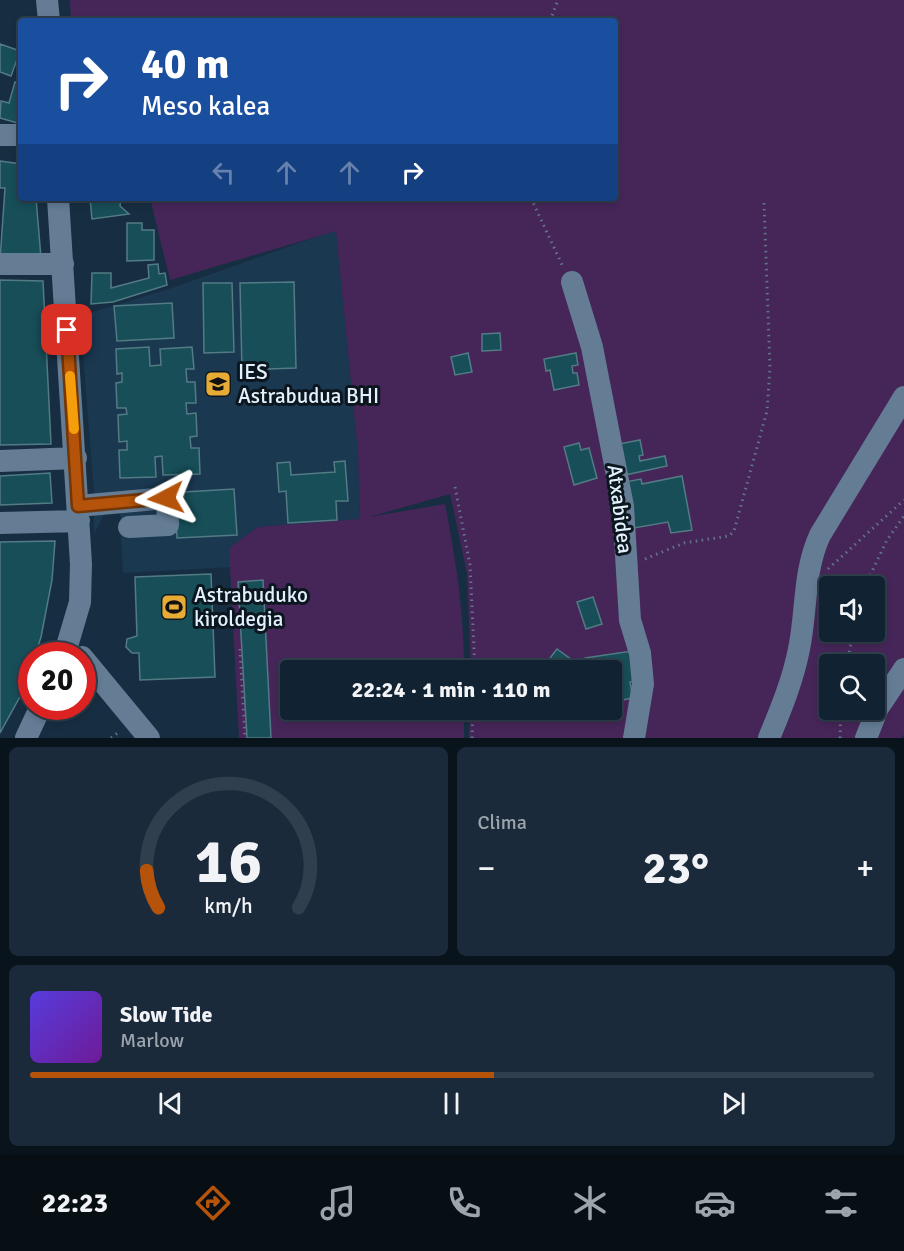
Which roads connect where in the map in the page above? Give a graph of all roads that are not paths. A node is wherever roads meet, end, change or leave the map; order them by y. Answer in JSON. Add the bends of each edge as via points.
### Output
{"nodes":[{"id":1,"x":47,"y":0,"type":"edge"},
{"id":2,"x":49,"y":18,"type":"edge"},
{"id":3,"x":0,"y":135,"type":"edge"},
{"id":4,"x":18,"y":135,"type":"edge"},
{"id":5,"x":58,"y":201,"type":"edge"},
{"id":6,"x":0,"y":264,"type":"edge"},
{"id":7,"x":63,"y":264,"type":"junction"},
{"id":8,"x":572,"y":282,"type":"road end"},
{"id":9,"x":904,"y":398,"type":"edge"},
{"id":10,"x":76,"y":458,"type":"junction"},
{"id":11,"x":0,"y":460,"type":"edge"},
{"id":12,"x":78,"y":514,"type":"junction"},
{"id":13,"x":0,"y":523,"type":"edge"},
{"id":14,"x":129,"y":527,"type":"dead end"},
{"id":15,"x":80,"y":602,"type":"junction"},
{"id":16,"x":79,"y":642,"type":"edge"},
{"id":17,"x":79,"y":642,"type":"edge"},
{"id":18,"x":904,"y":669,"type":"edge"},
{"id":19,"x":96,"y":678,"type":"edge"},
{"id":20,"x":35,"y":720,"type":"edge"},
{"id":21,"x":27,"y":738,"type":"edge"},
{"id":22,"x":149,"y":738,"type":"edge"},
{"id":23,"x":634,"y":738,"type":"edge"},
{"id":24,"x":770,"y":738,"type":"edge"},
{"id":25,"x":866,"y":738,"type":"edge"}],
"edges":[{"from":1,"to":2,"type":"street"},
{"from":3,"to":4,"type":"street"},
{"from":5,"to":7,"type":"street"},
{"from":6,"to":7,"type":"street"},
{"from":7,"to":10,"type":"street"},
{"from":8,"to":23,"type":"street","name":"Atxabidea","via":[[592,347],[621,495],[630,620],[640,653],[643,684]]},
{"from":9,"to":24,"type":"street","via":[[811,555],[799,651]]},
{"from":10,"to":11,"type":"street"},
{"from":10,"to":12,"type":"street"},
{"from":12,"to":13,"type":"street"},
{"from":12,"to":14,"type":"street","via":[[166,498],[168,525]]},
{"from":12,"to":15,"type":"street"},
{"from":15,"to":16,"type":"street"},
{"from":15,"to":17,"type":"street"},
{"from":18,"to":25,"type":"street","via":[[878,708]]},
{"from":19,"to":22,"type":"street"},
{"from":20,"to":21,"type":"street"}]}
